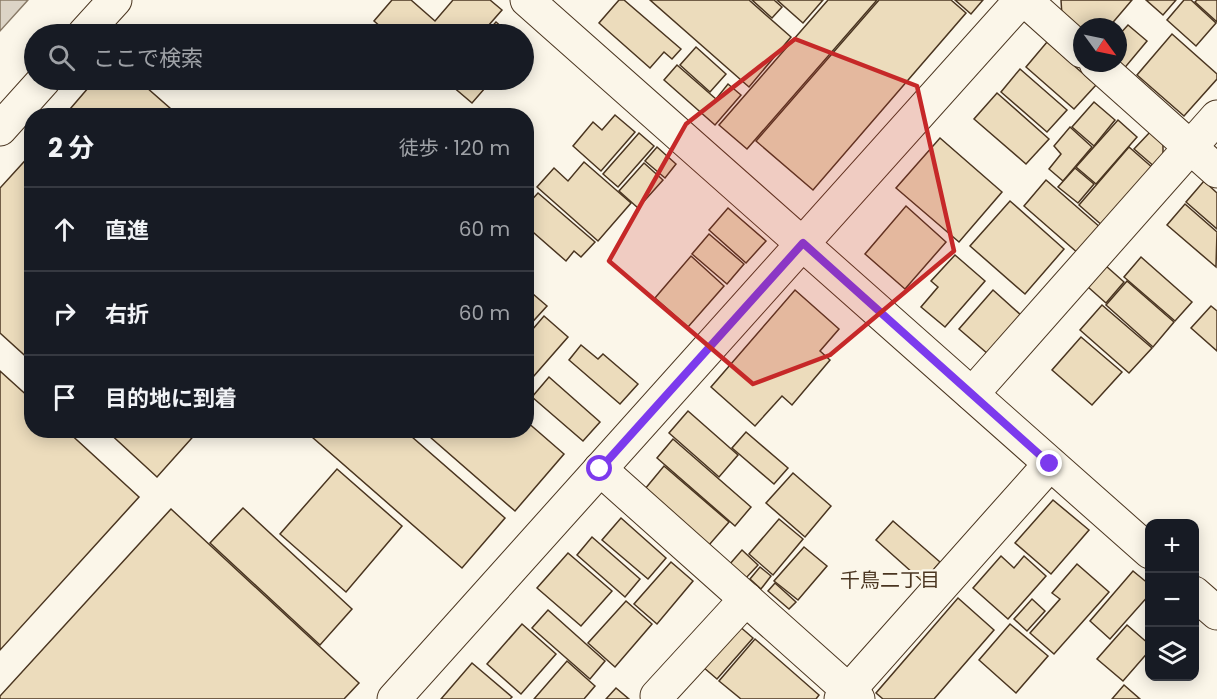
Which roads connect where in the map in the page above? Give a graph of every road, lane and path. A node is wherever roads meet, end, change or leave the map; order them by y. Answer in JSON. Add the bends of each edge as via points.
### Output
{"nodes":[{"id":1,"x":115,"y":0,"type":"edge"},
{"id":2,"x":527,"y":0,"type":"edge"},
{"id":3,"x":1023,"y":0,"type":"edge"},
{"id":4,"x":93,"y":24,"type":"edge"},
{"id":5,"x":1073,"y":43,"type":"edge"},
{"id":6,"x":1106,"y":72,"type":"edge"},
{"id":7,"x":35,"y":90,"type":"edge"},
{"id":8,"x":1217,"y":117,"type":"edge"},
{"id":9,"x":0,"y":129,"type":"edge"},
{"id":10,"x":1190,"y":147,"type":"junction"},
{"id":11,"x":1217,"y":171,"type":"edge"},
{"id":12,"x":803,"y":243,"type":"junction"},
{"id":13,"x":972,"y":394,"type":"junction"},
{"id":14,"x":1050,"y":464,"type":"junction"},
{"id":15,"x":600,"y":469,"type":"junction"},
{"id":16,"x":1145,"y":548,"type":"edge"},
{"id":17,"x":1199,"y":597,"type":"edge"},
{"id":18,"x":746,"y":599,"type":"junction"},
{"id":19,"x":1217,"y":613,"type":"edge"},
{"id":20,"x":404,"y":696,"type":"edge"},
{"id":21,"x":849,"y":696,"type":"edge"},
{"id":22,"x":660,"y":699,"type":"edge"}],
"edges":[{"from":1,"to":4,"type":"street"},
{"from":2,"to":12,"type":"street"},
{"from":3,"to":5,"type":"street"},
{"from":3,"to":12,"type":"street"},
{"from":6,"to":10,"type":"street"},
{"from":7,"to":9,"type":"street"},
{"from":8,"to":10,"type":"street"},
{"from":10,"to":11,"type":"street"},
{"from":10,"to":13,"type":"street"},
{"from":12,"to":13,"type":"street"},
{"from":12,"to":15,"type":"street"},
{"from":13,"to":14,"type":"street"},
{"from":14,"to":16,"type":"street"},
{"from":14,"to":21,"type":"street"},
{"from":15,"to":18,"type":"street"},
{"from":15,"to":20,"type":"street"},
{"from":17,"to":19,"type":"street"},
{"from":18,"to":21,"type":"street"},
{"from":18,"to":22,"type":"street","via":[[657,696]]}]}
